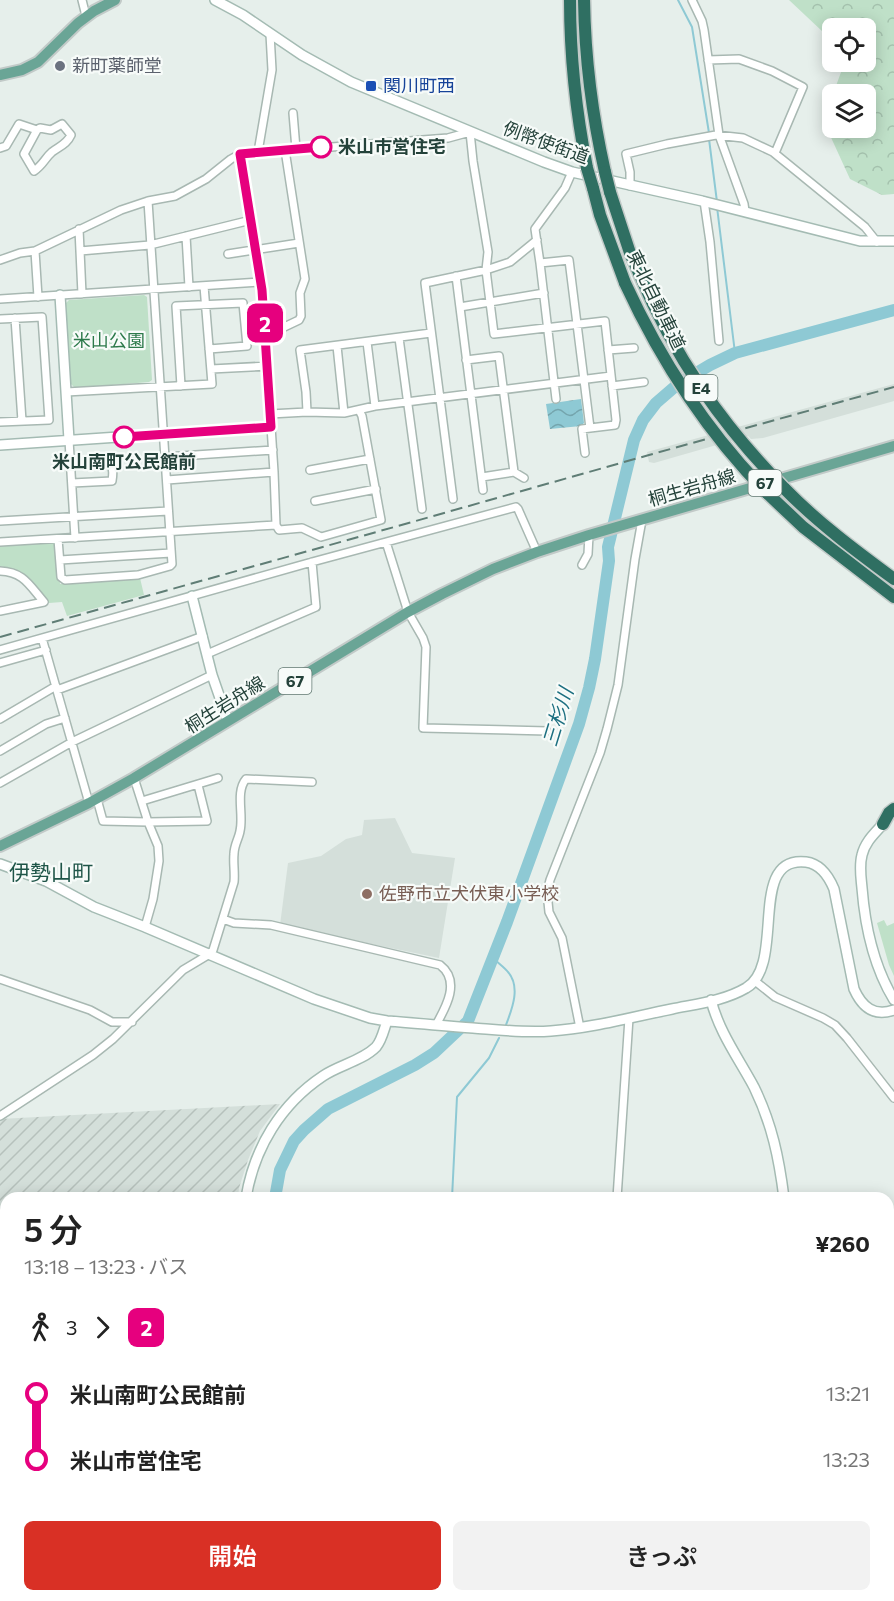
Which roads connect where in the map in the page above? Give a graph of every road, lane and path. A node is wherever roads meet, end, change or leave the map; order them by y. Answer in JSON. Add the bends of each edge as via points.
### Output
{"nodes":[{"id":1,"x":81,"y":0,"type":"edge"},
{"id":2,"x":115,"y":0,"type":"edge"},
{"id":3,"x":215,"y":0,"type":"edge"},
{"id":4,"x":570,"y":0,"type":"edge"},
{"id":5,"x":584,"y":0,"type":"edge"},
{"id":6,"x":692,"y":0,"type":"edge"},
{"id":7,"x":86,"y":16,"type":"junction"},
{"id":8,"x":270,"y":34,"type":"junction"},
{"id":9,"x":708,"y":60,"type":"junction"},
{"id":10,"x":0,"y":75,"type":"edge"},
{"id":11,"x":293,"y":113,"type":"dead end"},
{"id":12,"x":37,"y":130,"type":"junction"},
{"id":13,"x":470,"y":132,"type":"junction"},
{"id":14,"x":718,"y":135,"type":"junction"},
{"id":15,"x":0,"y":148,"type":"edge"},
{"id":16,"x":296,"y":149,"type":"junction"},
{"id":17,"x":285,"y":150,"type":"junction"},
{"id":18,"x":258,"y":152,"type":"junction"},
{"id":19,"x":775,"y":153,"type":"junction"},
{"id":20,"x":240,"y":154,"type":"junction"},
{"id":21,"x":572,"y":172,"type":"junction"},
{"id":22,"x":630,"y":186,"type":"junction"},
{"id":23,"x":148,"y":201,"type":"junction"},
{"id":24,"x":706,"y":202,"type":"junction"},
{"id":25,"x":745,"y":211,"type":"junction"},
{"id":26,"x":251,"y":220,"type":"junction"},
{"id":27,"x":79,"y":229,"type":"junction"},
{"id":28,"x":186,"y":236,"type":"junction"},
{"id":29,"x":537,"y":240,"type":"junction"},
{"id":30,"x":894,"y":241,"type":"edge"},
{"id":31,"x":877,"y":242,"type":"junction"},
{"id":32,"x":299,"y":243,"type":"junction"},
{"id":33,"x":150,"y":245,"type":"junction"},
{"id":34,"x":35,"y":251,"type":"junction"},
{"id":35,"x":80,"y":251,"type":"junction"},
{"id":36,"x":257,"y":251,"type":"junction"},
{"id":37,"x":228,"y":254,"type":"dead end"},
{"id":38,"x":0,"y":260,"type":"edge"},
{"id":39,"x":540,"y":263,"type":"junction"},
{"id":40,"x":486,"y":270,"type":"junction"},
{"id":41,"x":456,"y":276,"type":"junction"},
{"id":42,"x":261,"y":282,"type":"junction"},
{"id":43,"x":204,"y":286,"type":"junction"},
{"id":44,"x":189,"y":287,"type":"junction"},
{"id":45,"x":154,"y":289,"type":"junction"},
{"id":46,"x":82,"y":294,"type":"junction"},
{"id":47,"x":544,"y":294,"type":"junction"},
{"id":48,"x":60,"y":295,"type":"junction"},
{"id":49,"x":38,"y":297,"type":"junction"},
{"id":50,"x":0,"y":299,"type":"edge"},
{"id":51,"x":490,"y":302,"type":"junction"},
{"id":52,"x":206,"y":305,"type":"junction"},
{"id":53,"x":460,"y":306,"type":"junction"},
{"id":54,"x":15,"y":318,"type":"junction"},
{"id":55,"x":0,"y":319,"type":"edge"},
{"id":56,"x":576,"y":323,"type":"junction"},
{"id":57,"x":547,"y":327,"type":"junction"},
{"id":58,"x":265,"y":330,"type":"junction"},
{"id":59,"x":431,"y":333,"type":"junction"},
{"id":60,"x":399,"y":338,"type":"junction"},
{"id":61,"x":719,"y":341,"type":"dead end"},
{"id":62,"x":367,"y":342,"type":"junction"},
{"id":63,"x":337,"y":346,"type":"junction"},
{"id":64,"x":634,"y":348,"type":"dead end"},
{"id":65,"x":209,"y":350,"type":"junction"},
{"id":66,"x":608,"y":350,"type":"junction"},
{"id":67,"x":466,"y":360,"type":"junction"},
{"id":68,"x":268,"y":366,"type":"junction"},
{"id":69,"x":211,"y":369,"type":"junction"},
{"id":70,"x":611,"y":376,"type":"junction"},
{"id":71,"x":583,"y":380,"type":"junction"},
{"id":72,"x":644,"y":382,"type":"dead end"},
{"id":73,"x":554,"y":383,"type":"junction"},
{"id":74,"x":181,"y":386,"type":"junction"},
{"id":75,"x":612,"y":386,"type":"junction"},
{"id":76,"x":159,"y":387,"type":"junction"},
{"id":77,"x":504,"y":390,"type":"junction"},
{"id":78,"x":66,"y":392,"type":"junction"},
{"id":79,"x":471,"y":394,"type":"junction"},
{"id":80,"x":440,"y":397,"type":"junction"},
{"id":81,"x":556,"y":399,"type":"dead end"},
{"id":82,"x":407,"y":402,"type":"junction"},
{"id":83,"x":375,"y":406,"type":"junction"},
{"id":84,"x":359,"y":410,"type":"junction"},
{"id":85,"x":307,"y":412,"type":"junction"},
{"id":86,"x":344,"y":413,"type":"junction"},
{"id":87,"x":270,"y":414,"type":"junction"},
{"id":88,"x":22,"y":421,"type":"junction"},
{"id":89,"x":0,"y":422,"type":"edge"},
{"id":90,"x":271,"y":427,"type":"junction"},
{"id":91,"x":590,"y":428,"type":"junction"},
{"id":92,"x":163,"y":434,"type":"junction"},
{"id":93,"x":69,"y":440,"type":"junction"},
{"id":94,"x":0,"y":445,"type":"edge"},
{"id":95,"x":894,"y":446,"type":"edge"},
{"id":96,"x":273,"y":450,"type":"junction"},
{"id":97,"x":585,"y":453,"type":"dead end"},
{"id":98,"x":165,"y":457,"type":"junction"},
{"id":99,"x":370,"y":459,"type":"junction"},
{"id":100,"x":70,"y":463,"type":"junction"},
{"id":101,"x":310,"y":470,"type":"dead end"},
{"id":102,"x":274,"y":472,"type":"junction"},
{"id":103,"x":514,"y":472,"type":"junction"},
{"id":104,"x":482,"y":477,"type":"junction"},
{"id":105,"x":524,"y":478,"type":"dead end"},
{"id":106,"x":167,"y":480,"type":"junction"},
{"id":107,"x":72,"y":483,"type":"junction"},
{"id":108,"x":376,"y":489,"type":"junction"},
{"id":109,"x":483,"y":490,"type":"dead end"},
{"id":110,"x":453,"y":500,"type":"dead end"},
{"id":111,"x":315,"y":501,"type":"dead end"},
{"id":112,"x":422,"y":508,"type":"dead end"},
{"id":113,"x":168,"y":512,"type":"junction"},
{"id":114,"x":74,"y":517,"type":"junction"},
{"id":115,"x":640,"y":520,"type":"junction"},
{"id":116,"x":0,"y":521,"type":"edge"},
{"id":117,"x":276,"y":525,"type":"junction"},
{"id":118,"x":169,"y":531,"type":"junction"},
{"id":119,"x":593,"y":534,"type":"junction"},
{"id":120,"x":75,"y":538,"type":"junction"},
{"id":121,"x":58,"y":539,"type":"junction"},
{"id":122,"x":0,"y":542,"type":"edge"},
{"id":123,"x":386,"y":542,"type":"junction"},
{"id":124,"x":537,"y":552,"type":"junction"},
{"id":125,"x":171,"y":553,"type":"junction"},
{"id":126,"x":60,"y":560,"type":"junction"},
{"id":127,"x":312,"y":562,"type":"junction"},
{"id":128,"x":582,"y":565,"type":"dead end"},
{"id":129,"x":0,"y":572,"type":"edge"},
{"id":130,"x":894,"y":577,"type":"edge"},
{"id":131,"x":192,"y":596,"type":"junction"},
{"id":132,"x":894,"y":597,"type":"edge"},
{"id":133,"x":0,"y":611,"type":"edge"},
{"id":134,"x":408,"y":612,"type":"junction"},
{"id":135,"x":203,"y":636,"type":"junction"},
{"id":136,"x":42,"y":638,"type":"junction"},
{"id":137,"x":0,"y":650,"type":"edge"},
{"id":138,"x":46,"y":650,"type":"junction"},
{"id":139,"x":207,"y":654,"type":"junction"},
{"id":140,"x":0,"y":663,"type":"edge"},
{"id":141,"x":213,"y":675,"type":"junction"},
{"id":142,"x":57,"y":688,"type":"junction"},
{"id":143,"x":0,"y":717,"type":"edge"},
{"id":144,"x":65,"y":718,"type":"junction"},
{"id":145,"x":228,"y":721,"type":"junction"},
{"id":146,"x":547,"y":731,"type":"dead end"},
{"id":147,"x":72,"y":742,"type":"junction"},
{"id":148,"x":0,"y":751,"type":"edge"},
{"id":149,"x":134,"y":778,"type":"junction"},
{"id":150,"x":218,"y":778,"type":"dead end"},
{"id":151,"x":312,"y":782,"type":"dead end"},
{"id":152,"x":0,"y":783,"type":"edge"},
{"id":153,"x":198,"y":785,"type":"junction"},
{"id":154,"x":93,"y":801,"type":"junction"},
{"id":155,"x":142,"y":801,"type":"junction"},
{"id":156,"x":894,"y":809,"type":"edge"},
{"id":157,"x":894,"y":815,"type":"edge"},
{"id":158,"x":148,"y":822,"type":"junction"},
{"id":159,"x":883,"y":824,"type":"junction"},
{"id":160,"x":0,"y":846,"type":"edge"},
{"id":161,"x":0,"y":864,"type":"edge"},
{"id":162,"x":223,"y":919,"type":"junction"},
{"id":163,"x":145,"y":927,"type":"junction"},
{"id":164,"x":208,"y":955,"type":"junction"},
{"id":165,"x":0,"y":979,"type":"edge"},
{"id":166,"x":755,"y":981,"type":"junction"},
{"id":167,"x":711,"y":1000,"type":"junction"},
{"id":168,"x":894,"y":1000,"type":"edge"},
{"id":169,"x":894,"y":1010,"type":"edge"},
{"id":170,"x":629,"y":1018,"type":"junction"},
{"id":171,"x":387,"y":1021,"type":"junction"},
{"id":172,"x":132,"y":1022,"type":"junction"},
{"id":173,"x":436,"y":1025,"type":"junction"},
{"id":174,"x":580,"y":1028,"type":"junction"},
{"id":175,"x":894,"y":1098,"type":"edge"},
{"id":176,"x":0,"y":1116,"type":"edge"},
{"id":177,"x":247,"y":1192,"type":"edge"},
{"id":178,"x":617,"y":1192,"type":"edge"},
{"id":179,"x":783,"y":1192,"type":"edge"}],
"edges":[{"from":1,"to":7,"type":"street"},
{"from":2,"to":7,"type":"main road"},
{"from":3,"to":8,"type":"street","name":"例幣使街道"},
{"from":4,"to":132,"type":"highway","name":"東北自動車道","number":"E4","bridge":true,"via":[[575,100],[588,168],[607,235],[652,339],[687,396],[767,493],[803,527]]},
{"from":5,"to":130,"type":"highway","name":"東北自動車道","number":"E4","bridge":true,"via":[[591,98],[605,172],[630,253],[662,323],[689,371],[742,443],[812,514]]},
{"from":6,"to":9,"type":"street","via":[[702,21]]},
{"from":7,"to":10,"type":"main road","via":[[38,62]]},
{"from":8,"to":13,"type":"street","name":"例幣使街道","via":[[351,82]]},
{"from":8,"to":18,"type":"street","via":[[272,70]]},
{"from":9,"to":14,"type":"street"},
{"from":9,"to":19,"type":"street","via":[[739,60],[803,87]]},
{"from":11,"to":16,"type":"street"},
{"from":12,"to":12,"type":"street","via":[[24,154],[34,171],[71,135],[62,124],[51,130]]},
{"from":12,"to":15,"type":"street","via":[[19,124],[6,146]]},
{"from":13,"to":16,"type":"street","via":[[448,138]]},
{"from":13,"to":21,"type":"street","name":"例幣使街道"},
{"from":13,"to":40,"type":"street","via":[[488,252]]},
{"from":14,"to":19,"type":"street","via":[[744,138]]},
{"from":14,"to":22,"type":"street","via":[[627,154]]},
{"from":14,"to":25,"type":"street"},
{"from":16,"to":17,"type":"street"},
{"from":17,"to":18,"type":"street"},
{"from":17,"to":32,"type":"street"},
{"from":18,"to":20,"type":"street"},
{"from":19,"to":31,"type":"street","via":[[865,227]]},
{"from":20,"to":23,"type":"street","via":[[206,180],[175,196]]},
{"from":20,"to":26,"type":"street"},
{"from":21,"to":22,"type":"street","name":"例幣使街道"},
{"from":21,"to":29,"type":"street","via":[[535,229]]},
{"from":22,"to":24,"type":"street","name":"例幣使街道"},
{"from":23,"to":27,"type":"street"},
{"from":23,"to":33,"type":"street"},
{"from":24,"to":25,"type":"street","name":"例幣使街道"},
{"from":24,"to":61,"type":"street"},
{"from":25,"to":31,"type":"street","name":"例幣使街道"},
{"from":26,"to":28,"type":"street"},
{"from":26,"to":36,"type":"street"},
{"from":27,"to":34,"type":"street"},
{"from":27,"to":35,"type":"street"},
{"from":28,"to":33,"type":"street"},
{"from":28,"to":44,"type":"street"},
{"from":29,"to":39,"type":"street"},
{"from":29,"to":40,"type":"street","via":[[510,262]]},
{"from":30,"to":31,"type":"street","name":"例幣使街道"},
{"from":32,"to":36,"type":"street"},
{"from":32,"to":58,"type":"street","via":[[305,279],[300,292],[301,316],[280,329]]},
{"from":33,"to":35,"type":"street"},
{"from":33,"to":45,"type":"street"},
{"from":34,"to":38,"type":"street"},
{"from":34,"to":49,"type":"street"},
{"from":35,"to":46,"type":"street"},
{"from":36,"to":37,"type":"street"},
{"from":36,"to":42,"type":"street"},
{"from":39,"to":47,"type":"street"},
{"from":39,"to":56,"type":"street","via":[[569,260]]},
{"from":40,"to":41,"type":"street"},
{"from":40,"to":51,"type":"street"},
{"from":41,"to":53,"type":"street"},
{"from":41,"to":59,"type":"street","via":[[425,283]]},
{"from":42,"to":43,"type":"street"},
{"from":42,"to":58,"type":"street"},
{"from":43,"to":44,"type":"street"},
{"from":43,"to":52,"type":"street"},
{"from":44,"to":45,"type":"street"},
{"from":45,"to":46,"type":"street"},
{"from":45,"to":76,"type":"street"},
{"from":46,"to":48,"type":"street"},
{"from":47,"to":51,"type":"street"},
{"from":47,"to":57,"type":"street"},
{"from":48,"to":49,"type":"street"},
{"from":48,"to":78,"type":"street"},
{"from":49,"to":50,"type":"street"},
{"from":51,"to":53,"type":"street"},
{"from":51,"to":57,"type":"street","via":[[494,334]]},
{"from":52,"to":65,"type":"street"},
{"from":52,"to":65,"type":"street","via":[[243,303],[247,346]]},
{"from":52,"to":74,"type":"street","via":[[176,306]]},
{"from":53,"to":67,"type":"street"},
{"from":54,"to":55,"type":"street"},
{"from":54,"to":88,"type":"street"},
{"from":54,"to":88,"type":"street","via":[[42,317],[48,397],[49,420]]},
{"from":56,"to":57,"type":"street"},
{"from":56,"to":66,"type":"street","via":[[605,321]]},
{"from":56,"to":71,"type":"street"},
{"from":57,"to":73,"type":"street"},
{"from":58,"to":68,"type":"street"},
{"from":59,"to":60,"type":"street"},
{"from":59,"to":80,"type":"street"},
{"from":60,"to":62,"type":"street"},
{"from":60,"to":82,"type":"street"},
{"from":62,"to":63,"type":"street"},
{"from":62,"to":83,"type":"street"},
{"from":63,"to":85,"type":"street","via":[[300,350]]},
{"from":63,"to":86,"type":"street"},
{"from":64,"to":66,"type":"street"},
{"from":65,"to":69,"type":"street"},
{"from":66,"to":70,"type":"street"},
{"from":67,"to":77,"type":"street","via":[[499,356]]},
{"from":67,"to":79,"type":"street"},
{"from":68,"to":69,"type":"street"},
{"from":68,"to":87,"type":"street"},
{"from":69,"to":74,"type":"street","via":[[212,384]]},
{"from":70,"to":71,"type":"street"},
{"from":70,"to":75,"type":"street"},
{"from":71,"to":73,"type":"street"},
{"from":71,"to":91,"type":"street"},
{"from":72,"to":75,"type":"street"},
{"from":73,"to":77,"type":"street"},
{"from":73,"to":81,"type":"street"},
{"from":74,"to":76,"type":"street"},
{"from":75,"to":91,"type":"street","via":[[615,425]]},
{"from":76,"to":78,"type":"street"},
{"from":76,"to":92,"type":"street"},
{"from":77,"to":79,"type":"street"},
{"from":77,"to":103,"type":"street"},
{"from":78,"to":93,"type":"street"},
{"from":79,"to":80,"type":"street"},
{"from":79,"to":104,"type":"street"},
{"from":80,"to":82,"type":"street"},
{"from":80,"to":110,"type":"street"},
{"from":82,"to":83,"type":"street"},
{"from":82,"to":112,"type":"street"},
{"from":83,"to":84,"type":"street"},
{"from":84,"to":86,"type":"street"},
{"from":84,"to":99,"type":"street"},
{"from":85,"to":86,"type":"street"},
{"from":85,"to":87,"type":"street"},
{"from":87,"to":90,"type":"street"},
{"from":88,"to":89,"type":"street"},
{"from":90,"to":92,"type":"street"},
{"from":90,"to":96,"type":"street"},
{"from":91,"to":97,"type":"street","via":[[582,429]]},
{"from":92,"to":93,"type":"street"},
{"from":92,"to":98,"type":"street"},
{"from":93,"to":94,"type":"street"},
{"from":93,"to":100,"type":"street"},
{"from":95,"to":115,"type":"main road","name":"桐生岩舟線","number":"67"},
{"from":96,"to":98,"type":"street"},
{"from":96,"to":102,"type":"street"},
{"from":98,"to":106,"type":"street"},
{"from":99,"to":101,"type":"street"},
{"from":99,"to":108,"type":"street"},
{"from":100,"to":107,"type":"street"},
{"from":100,"to":107,"type":"street","via":[[110,461],[112,470],[112,481]]},
{"from":102,"to":106,"type":"street"},
{"from":102,"to":117,"type":"street"},
{"from":103,"to":104,"type":"street"},
{"from":103,"to":105,"type":"street"},
{"from":104,"to":109,"type":"street"},
{"from":106,"to":113,"type":"street"},
{"from":107,"to":114,"type":"street"},
{"from":108,"to":111,"type":"street"},
{"from":108,"to":117,"type":"street","via":[[381,520],[321,537],[302,528],[279,530]]},
{"from":113,"to":114,"type":"street"},
{"from":113,"to":118,"type":"street"},
{"from":114,"to":116,"type":"street"},
{"from":114,"to":120,"type":"street"},
{"from":115,"to":119,"type":"main road","number":"67"},
{"from":115,"to":174,"type":"street","via":[[618,685],[600,753],[547,892],[549,912],[562,938]]},
{"from":117,"to":118,"type":"street"},
{"from":118,"to":120,"type":"street"},
{"from":118,"to":125,"type":"street"},
{"from":119,"to":124,"type":"main road","name":"桐生岩舟線","number":"67"},
{"from":119,"to":128,"type":"street"},
{"from":120,"to":121,"type":"street"},
{"from":121,"to":122,"type":"street"},
{"from":121,"to":126,"type":"street"},
{"from":123,"to":124,"type":"street","via":[[516,507]]},
{"from":123,"to":127,"type":"street"},
{"from":123,"to":134,"type":"street"},
{"from":124,"to":134,"type":"main road","name":"桐生岩舟線","number":"67","via":[[482,574]]},
{"from":125,"to":126,"type":"street"},
{"from":125,"to":126,"type":"street","via":[[170,566],[138,575],[65,580],[61,577]]},
{"from":127,"to":131,"type":"street"},
{"from":127,"to":139,"type":"street","via":[[316,607]]},
{"from":129,"to":133,"type":"street","via":[[21,576],[44,602]]},
{"from":131,"to":135,"type":"street"},
{"from":131,"to":136,"type":"street"},
{"from":134,"to":145,"type":"main road","name":"桐生岩舟線","number":"67"},
{"from":134,"to":146,"type":"street","via":[[426,647],[423,728]]},
{"from":135,"to":139,"type":"street"},
{"from":135,"to":142,"type":"street"},
{"from":136,"to":137,"type":"street"},
{"from":136,"to":138,"type":"street"},
{"from":138,"to":140,"type":"street"},
{"from":138,"to":142,"type":"street"},
{"from":139,"to":141,"type":"street"},
{"from":141,"to":145,"type":"street"},
{"from":141,"to":147,"type":"street"},
{"from":142,"to":143,"type":"street"},
{"from":142,"to":144,"type":"street"},
{"from":144,"to":147,"type":"street"},
{"from":144,"to":148,"type":"street","via":[[46,724]]},
{"from":145,"to":149,"type":"main road","name":"桐生岩舟線","number":"67"},
{"from":147,"to":152,"type":"street"},
{"from":147,"to":154,"type":"street"},
{"from":149,"to":154,"type":"main road","name":"桐生岩舟線","number":"67"},
{"from":149,"to":155,"type":"street"},
{"from":150,"to":153,"type":"street"},
{"from":151,"to":162,"type":"street","via":[[246,779],[242,783],[240,831],[233,855],[234,882]]},
{"from":153,"to":155,"type":"street"},
{"from":153,"to":158,"type":"street","via":[[207,821]]},
{"from":154,"to":158,"type":"street","via":[[103,821]]},
{"from":154,"to":160,"type":"main road","name":"桐生岩舟線","number":"67"},
{"from":155,"to":158,"type":"street"},
{"from":156,"to":159,"type":"highway"},
{"from":157,"to":159,"type":"highway"},
{"from":158,"to":163,"type":"street","via":[[158,846],[159,861]]},
{"from":159,"to":168,"type":"street","via":[[865,847],[860,869],[871,942]]},
{"from":161,"to":163,"type":"street"},
{"from":162,"to":164,"type":"street"},
{"from":162,"to":173,"type":"street","via":[[271,925],[440,965],[449,978],[451,993]]},
{"from":163,"to":164,"type":"street"},
{"from":164,"to":171,"type":"street","via":[[332,1006]]},
{"from":164,"to":172,"type":"street","via":[[183,970]]},
{"from":165,"to":172,"type":"street","via":[[90,1010],[112,1022]]},
{"from":166,"to":167,"type":"street"},
{"from":166,"to":169,"type":"street","via":[[765,962],[775,879],[790,864],[806,862],[820,868],[831,881],[860,1002],[875,1012]]},
{"from":166,"to":175,"type":"street","via":[[775,997],[835,1025]]},
{"from":167,"to":170,"type":"street"},
{"from":167,"to":179,"type":"street","via":[[724,1035],[769,1122]]},
{"from":170,"to":174,"type":"street"},
{"from":170,"to":178,"type":"street"},
{"from":171,"to":173,"type":"street"},
{"from":171,"to":177,"type":"street","via":[[377,1047],[325,1075],[285,1108],[260,1150]]},
{"from":172,"to":176,"type":"street","via":[[93,1055]]},
{"from":173,"to":174,"type":"street","via":[[530,1031]]}]}
